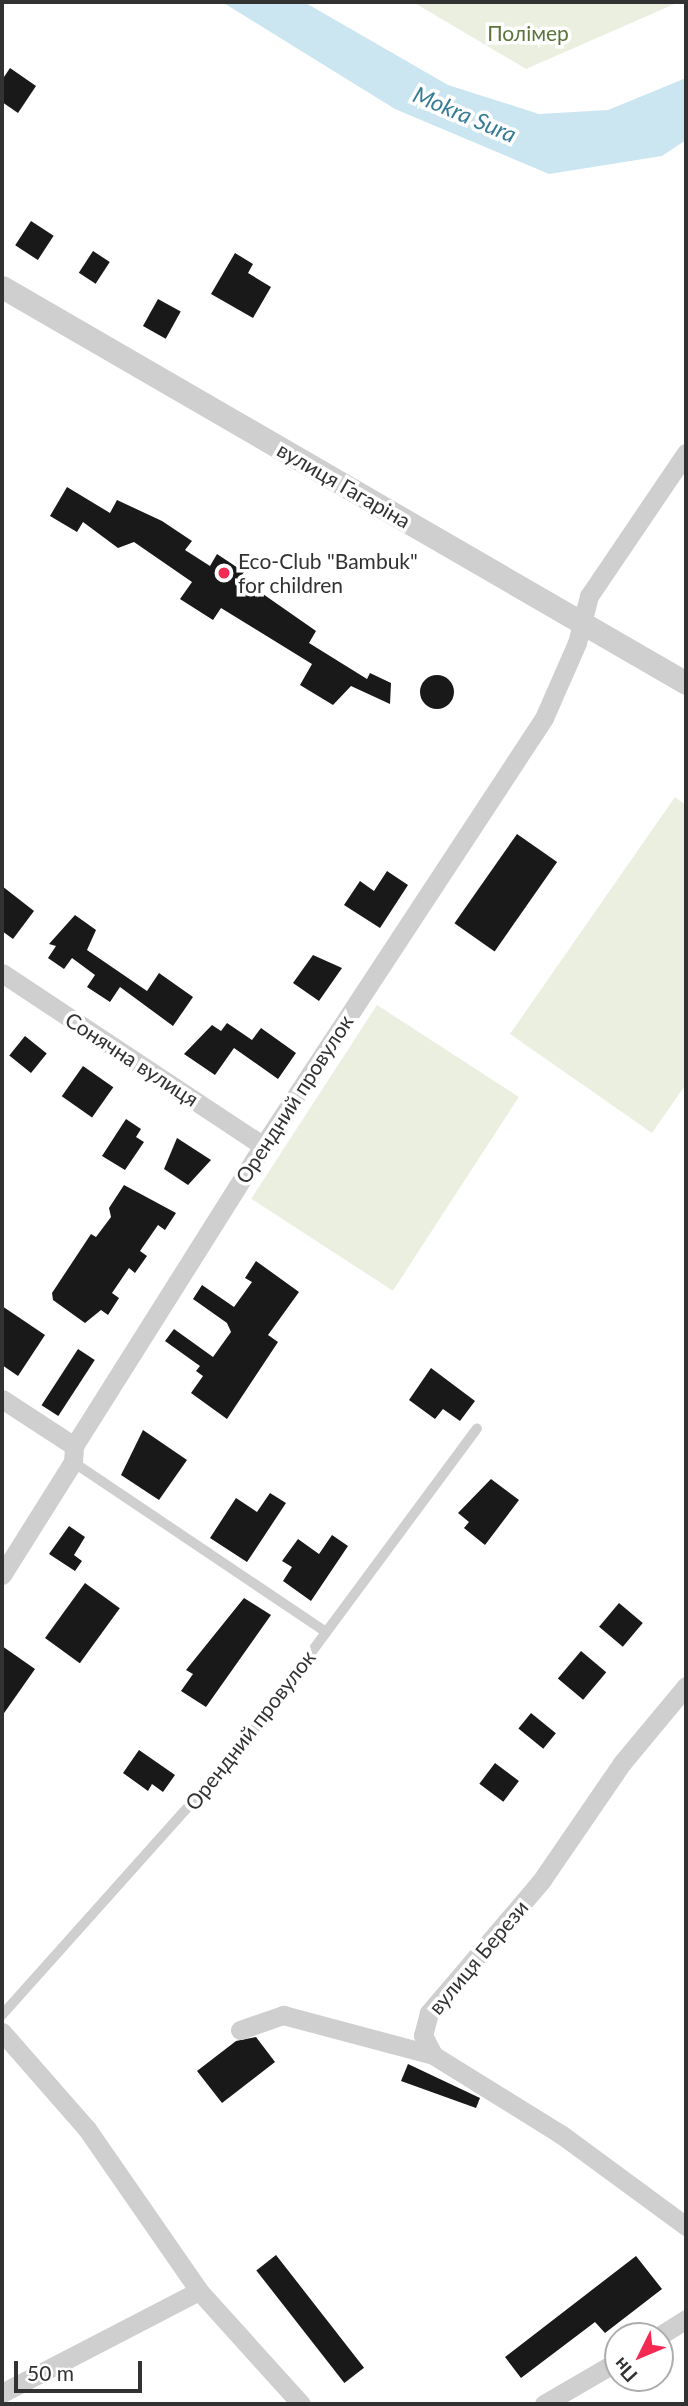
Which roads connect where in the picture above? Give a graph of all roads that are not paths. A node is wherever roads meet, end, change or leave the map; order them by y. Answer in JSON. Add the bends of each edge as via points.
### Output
{"nodes":[{"id":1,"x":2,"y":287,"type":"edge"},
{"id":2,"x":686,"y":453,"type":"edge"},
{"id":3,"x":578,"y":621,"type":"junction"},
{"id":4,"x":686,"y":683,"type":"edge"},
{"id":5,"x":2,"y":973,"type":"edge"},
{"id":6,"x":263,"y":1146,"type":"junction"},
{"id":7,"x":2,"y":1399,"type":"edge"},
{"id":8,"x":477,"y":1429,"type":"dead end"},
{"id":9,"x":73,"y":1454,"type":"junction"},
{"id":10,"x":2,"y":1574,"type":"edge"},
{"id":11,"x":326,"y":1632,"type":"junction"},
{"id":12,"x":686,"y":1686,"type":"edge"},
{"id":13,"x":2,"y":2015,"type":"edge"},
{"id":14,"x":240,"y":2030,"type":"dead end"},
{"id":15,"x":2,"y":2032,"type":"edge"},
{"id":16,"x":433,"y":2055,"type":"junction"},
{"id":17,"x":686,"y":2226,"type":"edge"},
{"id":18,"x":199,"y":2291,"type":"junction"},
{"id":19,"x":604,"y":2369,"type":"edge"},
{"id":20,"x":2,"y":2393,"type":"edge"},
{"id":21,"x":302,"y":2404,"type":"edge"},
{"id":22,"x":544,"y":2404,"type":"edge"}],
"edges":[{"from":1,"to":3,"type":"street","name":"вулиця Гагаріна"},
{"from":2,"to":3,"type":"street"},
{"from":3,"to":4,"type":"street","name":"вулиця Гагаріна"},
{"from":3,"to":6,"type":"street","name":"Орендний провулок","via":[[577,643],[544,718]]},
{"from":5,"to":6,"type":"street","name":"Сонячна вулиця"},
{"from":6,"to":9,"type":"street","name":"Орендний провулок"},
{"from":7,"to":9,"type":"street"},
{"from":8,"to":11,"type":"lane","name":"Орендний провулок"},
{"from":9,"to":10,"type":"street","name":"Орендний провулок"},
{"from":9,"to":11,"type":"lane"},
{"from":11,"to":13,"type":"lane","name":"Орендний провулок","via":[[152,1854]]},
{"from":12,"to":16,"type":"street","name":"вулиця Берези","via":[[622,1763],[542,1880],[429,2013],[424,2035]]},
{"from":14,"to":16,"type":"street","via":[[284,2015]]},
{"from":15,"to":18,"type":"street","via":[[87,2129]]},
{"from":16,"to":17,"type":"street","via":[[562,2136]]},
{"from":18,"to":20,"type":"street"},
{"from":18,"to":21,"type":"street"},
{"from":19,"to":22,"type":"street"}]}
